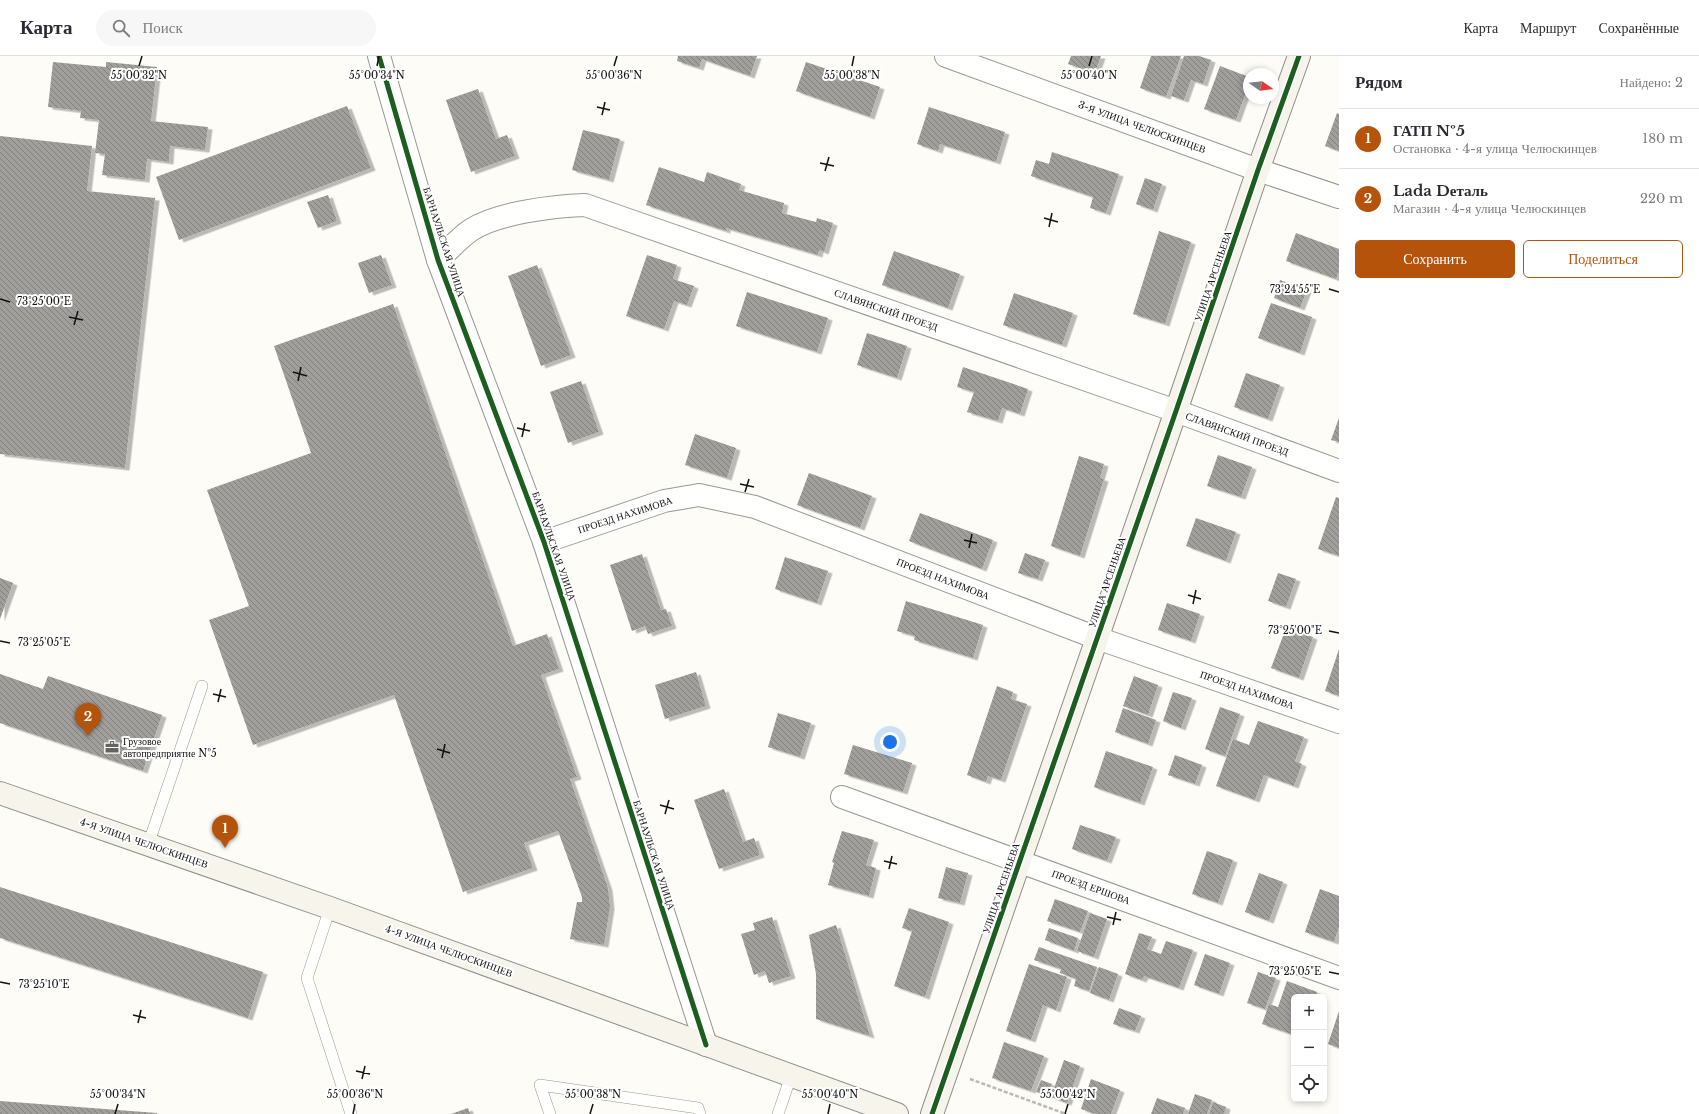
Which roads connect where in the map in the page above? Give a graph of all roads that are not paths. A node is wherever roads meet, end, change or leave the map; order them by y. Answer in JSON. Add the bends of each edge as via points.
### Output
{"nodes":[{"id":1,"x":379,"y":56,"type":"edge"},
{"id":2,"x":946,"y":56,"type":"edge"},
{"id":3,"x":1299,"y":56,"type":"edge"},
{"id":4,"x":1258,"y":170,"type":"junction"},
{"id":5,"x":1339,"y":197,"type":"edge"},
{"id":6,"x":438,"y":260,"type":"junction"},
{"id":7,"x":1176,"y":412,"type":"junction"},
{"id":8,"x":1339,"y":471,"type":"edge"},
{"id":9,"x":544,"y":542,"type":"junction"},
{"id":10,"x":1097,"y":638,"type":"junction"},
{"id":11,"x":202,"y":686,"type":"dead end"},
{"id":12,"x":1339,"y":722,"type":"edge"},
{"id":13,"x":0,"y":793,"type":"edge"},
{"id":14,"x":842,"y":797,"type":"dead end"},
{"id":15,"x":148,"y":845,"type":"junction"},
{"id":16,"x":1020,"y":861,"type":"junction"},
{"id":17,"x":330,"y":908,"type":"junction"},
{"id":18,"x":1339,"y":978,"type":"edge"},
{"id":19,"x":706,"y":1045,"type":"junction"},
{"id":20,"x":791,"y":1076,"type":"junction"},
{"id":21,"x":352,"y":1114,"type":"edge"},
{"id":22,"x":550,"y":1114,"type":"edge"},
{"id":23,"x":700,"y":1114,"type":"edge"},
{"id":24,"x":778,"y":1114,"type":"edge"},
{"id":25,"x":897,"y":1114,"type":"edge"},
{"id":26,"x":932,"y":1114,"type":"edge"}],
"edges":[{"from":1,"to":6,"type":"street","name":"БАРНАУЛЬСКАЯ УЛИЦА"},
{"from":2,"to":4,"type":"street","name":"3-Я УЛИЦА ЧЕЛЮСКИНЦЕВ"},
{"from":3,"to":4,"type":"street","name":"УЛИЦА АРСЕНЬЕВА"},
{"from":4,"to":5,"type":"street","name":"3-Я УЛИЦА ЧЕЛЮСКИНЦЕВ"},
{"from":4,"to":7,"type":"street","name":"УЛИЦА АРСЕНЬЕВА"},
{"from":6,"to":7,"type":"street","name":"СЛАВЯНСКИЙ ПРОЕЗД","via":[[484,222],[554,206],[585,205]]},
{"from":6,"to":9,"type":"street","name":"БАРНАУЛЬСКАЯ УЛИЦА"},
{"from":7,"to":8,"type":"street","name":"СЛАВЯНСКИЙ ПРОЕЗД"},
{"from":7,"to":10,"type":"street","name":"УЛИЦА АРСЕНЬЕВА"},
{"from":9,"to":10,"type":"street","name":"ПРОЕЗД НАХИМОВА","via":[[664,500],[699,495],[755,507]]},
{"from":9,"to":19,"type":"street","name":"БАРНАУЛЬСКАЯ УЛИЦА"},
{"from":10,"to":12,"type":"street","name":"ПРОЕЗД НАХИМОВА"},
{"from":10,"to":16,"type":"street","name":"УЛИЦА АРСЕНЬЕВА"},
{"from":11,"to":15,"type":"lane"},
{"from":13,"to":15,"type":"street","name":"4-Я УЛИЦА ЧЕЛЮСКИНЦЕВ"},
{"from":14,"to":16,"type":"street","name":"ПРОЕЗД ЕРШОВА"},
{"from":15,"to":17,"type":"street","name":"4-Я УЛИЦА ЧЕЛЮСКИНЦЕВ"},
{"from":16,"to":18,"type":"street","name":"ПРОЕЗД ЕРШОВА"},
{"from":16,"to":26,"type":"street","name":"УЛИЦА АРСЕНЬЕВА"},
{"from":17,"to":19,"type":"street","name":"4-Я УЛИЦА ЧЕЛЮСКИНЦЕВ"},
{"from":17,"to":21,"type":"lane","via":[[307,978]]},
{"from":19,"to":20,"type":"street","name":"4-Я УЛИЦА ЧЕЛЮСКИНЦЕВ"},
{"from":20,"to":24,"type":"lane"},
{"from":20,"to":25,"type":"street","name":"4-Я УЛИЦА ЧЕЛЮСКИНЦЕВ"},
{"from":22,"to":23,"type":"lane","via":[[540,1085],[698,1108]]}]}
